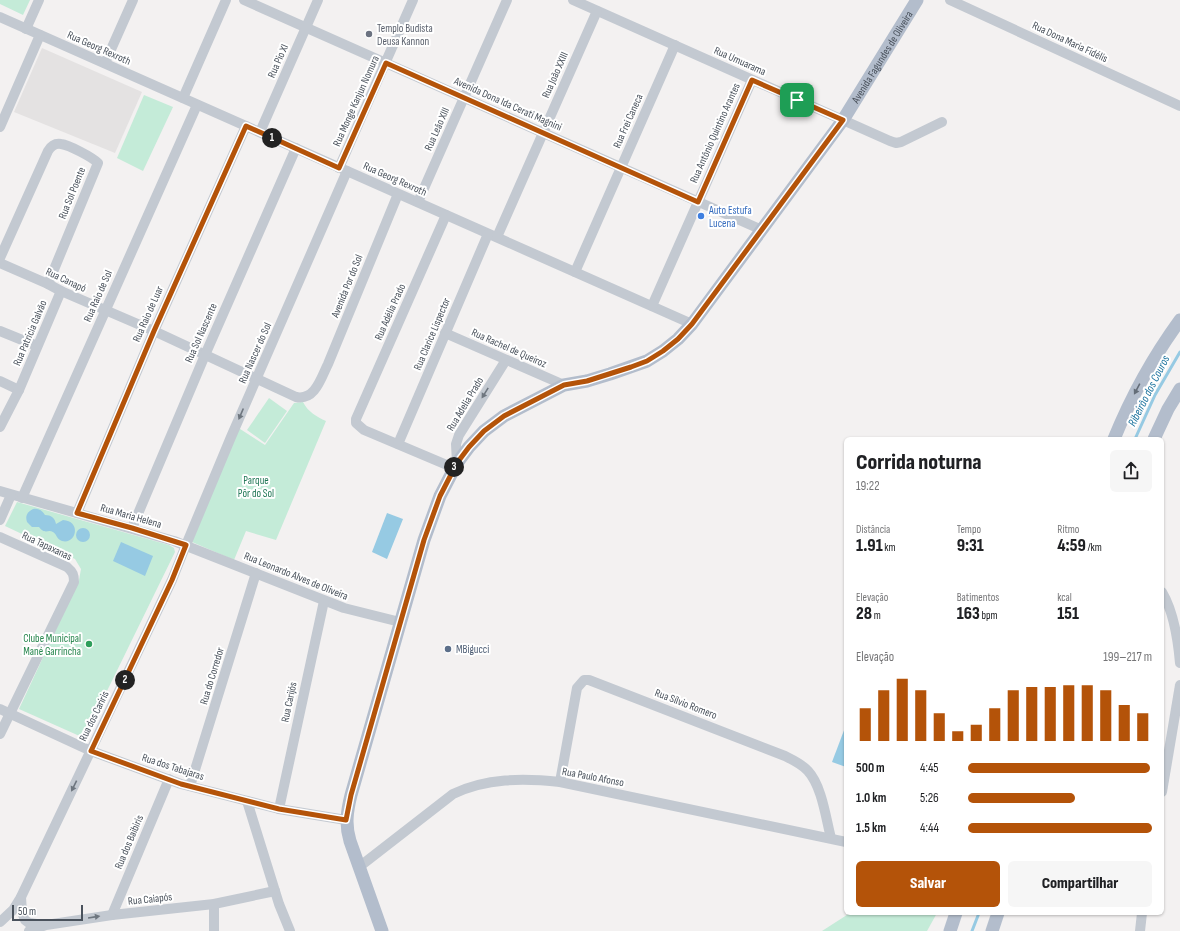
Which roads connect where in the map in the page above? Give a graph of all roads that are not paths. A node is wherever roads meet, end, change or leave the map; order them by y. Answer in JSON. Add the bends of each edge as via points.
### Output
{"nodes":[{"id":1,"x":39,"y":0,"type":"edge"},
{"id":2,"x":133,"y":0,"type":"edge"},
{"id":3,"x":226,"y":0,"type":"edge"},
{"id":4,"x":244,"y":0,"type":"edge"},
{"id":5,"x":318,"y":0,"type":"edge"},
{"id":6,"x":413,"y":0,"type":"edge"},
{"id":7,"x":507,"y":0,"type":"edge"},
{"id":8,"x":573,"y":0,"type":"edge"},
{"id":9,"x":917,"y":0,"type":"edge"},
{"id":10,"x":950,"y":0,"type":"edge"},
{"id":11,"x":597,"y":11,"type":"junction"},
{"id":12,"x":0,"y":17,"type":"edge"},
{"id":13,"x":306,"y":28,"type":"junction"},
{"id":14,"x":26,"y":29,"type":"junction"},
{"id":15,"x":40,"y":35,"type":"junction"},
{"id":16,"x":675,"y":45,"type":"junction"},
{"id":17,"x":105,"y":63,"type":"junction"},
{"id":18,"x":386,"y":63,"type":"junction"},
{"id":19,"x":752,"y":80,"type":"junction"},
{"id":20,"x":183,"y":98,"type":"junction"},
{"id":21,"x":464,"y":98,"type":"junction"},
{"id":22,"x":197,"y":105,"type":"junction"},
{"id":23,"x":1180,"y":106,"type":"edge"},
{"id":24,"x":843,"y":120,"type":"junction"},
{"id":25,"x":942,"y":122,"type":"dead end"},
{"id":26,"x":246,"y":126,"type":"junction"},
{"id":27,"x":0,"y":127,"type":"edge"},
{"id":28,"x":260,"y":132,"type":"junction"},
{"id":29,"x":543,"y":133,"type":"junction"},
{"id":30,"x":296,"y":148,"type":"junction"},
{"id":31,"x":621,"y":167,"type":"junction"},
{"id":32,"x":343,"y":169,"type":"junction"},
{"id":33,"x":398,"y":194,"type":"junction"},
{"id":34,"x":418,"y":202,"type":"junction"},
{"id":35,"x":698,"y":202,"type":"junction"},
{"id":36,"x":446,"y":215,"type":"junction"},
{"id":37,"x":762,"y":230,"type":"junction"},
{"id":38,"x":492,"y":236,"type":"junction"},
{"id":39,"x":0,"y":258,"type":"edge"},
{"id":40,"x":0,"y":263,"type":"edge"},
{"id":41,"x":575,"y":272,"type":"junction"},
{"id":42,"x":48,"y":284,"type":"junction"},
{"id":43,"x":60,"y":292,"type":"junction"},
{"id":44,"x":652,"y":306,"type":"junction"},
{"id":45,"x":105,"y":311,"type":"junction"},
{"id":46,"x":1180,"y":320,"type":"edge"},
{"id":47,"x":692,"y":324,"type":"junction"},
{"id":48,"x":0,"y":331,"type":"edge"},
{"id":49,"x":154,"y":331,"type":"junction"},
{"id":50,"x":445,"y":333,"type":"junction"},
{"id":51,"x":36,"y":346,"type":"junction"},
{"id":52,"x":205,"y":355,"type":"junction"},
{"id":53,"x":506,"y":360,"type":"junction"},
{"id":54,"x":256,"y":378,"type":"junction"},
{"id":55,"x":0,"y":381,"type":"edge"},
{"id":56,"x":564,"y":385,"type":"junction"},
{"id":57,"x":316,"y":388,"type":"joint"},
{"id":58,"x":1180,"y":389,"type":"edge"},
{"id":59,"x":18,"y":390,"type":"junction"},
{"id":60,"x":0,"y":427,"type":"edge"},
{"id":61,"x":1115,"y":437,"type":"edge"},
{"id":62,"x":1155,"y":437,"type":"edge"},
{"id":63,"x":398,"y":444,"type":"junction"},
{"id":64,"x":455,"y":465,"type":"junction"},
{"id":65,"x":0,"y":491,"type":"edge"},
{"id":66,"x":11,"y":495,"type":"junction"},
{"id":67,"x":22,"y":498,"type":"junction"},
{"id":68,"x":77,"y":513,"type":"junction"},
{"id":69,"x":0,"y":520,"type":"edge"},
{"id":70,"x":132,"y":528,"type":"junction"},
{"id":71,"x":0,"y":537,"type":"edge"},
{"id":72,"x":186,"y":545,"type":"junction"},
{"id":73,"x":256,"y":573,"type":"junction"},
{"id":74,"x":1164,"y":597,"type":"edge"},
{"id":75,"x":324,"y":601,"type":"junction"},
{"id":76,"x":400,"y":622,"type":"junction"},
{"id":77,"x":1180,"y":663,"type":"edge"},
{"id":78,"x":1180,"y":685,"type":"edge"},
{"id":79,"x":0,"y":709,"type":"edge"},
{"id":80,"x":10,"y":713,"type":"junction"},
{"id":81,"x":0,"y":734,"type":"edge"},
{"id":82,"x":91,"y":751,"type":"junction"},
{"id":83,"x":169,"y":780,"type":"junction"},
{"id":84,"x":1164,"y":780,"type":"edge"},
{"id":85,"x":560,"y":782,"type":"junction"},
{"id":86,"x":190,"y":786,"type":"junction"},
{"id":87,"x":247,"y":801,"type":"junction"},
{"id":88,"x":279,"y":809,"type":"junction"},
{"id":89,"x":346,"y":820,"type":"junction"},
{"id":90,"x":831,"y":838,"type":"junction"},
{"id":91,"x":844,"y":841,"type":"edge"},
{"id":92,"x":359,"y":867,"type":"junction"},
{"id":93,"x":275,"y":891,"type":"junction"},
{"id":94,"x":21,"y":897,"type":"junction"},
{"id":95,"x":214,"y":904,"type":"junction"},
{"id":96,"x":112,"y":915,"type":"junction"},
{"id":97,"x":997,"y":915,"type":"edge"},
{"id":98,"x":1142,"y":915,"type":"edge"},
{"id":99,"x":0,"y":922,"type":"edge"},
{"id":100,"x":46,"y":925,"type":"junction"},
{"id":101,"x":29,"y":931,"type":"edge"},
{"id":102,"x":214,"y":931,"type":"edge"},
{"id":103,"x":290,"y":931,"type":"edge"},
{"id":104,"x":382,"y":931,"type":"edge"},
{"id":105,"x":992,"y":931,"type":"edge"},
{"id":106,"x":1140,"y":931,"type":"edge"}],
"edges":[{"from":1,"to":14,"type":"street"},
{"from":2,"to":17,"type":"street"},
{"from":3,"to":20,"type":"street"},
{"from":4,"to":13,"type":"street","name":"Avenida Dona Ida Cerati Magnini"},
{"from":5,"to":13,"type":"street","name":"Rua Pio XI"},
{"from":6,"to":18,"type":"street","name":"Rua Monge Kanjun Nomura"},
{"from":7,"to":21,"type":"street","name":"Rua Leão XIII"},
{"from":8,"to":11,"type":"street","name":"Rua Umuarama"},
{"from":9,"to":24,"type":"main road","name":"Avenida Fagundes de Oliveira"},
{"from":10,"to":23,"type":"street","name":"Rua Dona Maria Fidélis"},
{"from":11,"to":16,"type":"street","name":"Rua Umuarama"},
{"from":11,"to":29,"type":"street","name":"Rua João XXIII"},
{"from":12,"to":14,"type":"street","name":"Rua Georg Rexroth"},
{"from":13,"to":18,"type":"street","name":"Avenida Dona Ida Cerati Magnini"},
{"from":13,"to":28,"type":"street","name":"Rua Pio XI"},
{"from":14,"to":15,"type":"street","name":"Rua Georg Rexroth"},
{"from":15,"to":17,"type":"street","name":"Rua Georg Rexroth"},
{"from":15,"to":27,"type":"street"},
{"from":16,"to":19,"type":"street","name":"Rua Umuarama"},
{"from":16,"to":31,"type":"street","name":"Rua Frei Caneca"},
{"from":17,"to":20,"type":"street","name":"Rua Georg Rexroth"},
{"from":18,"to":21,"type":"street","name":"Avenida Dona Ida Cerati Magnini"},
{"from":18,"to":32,"type":"street","name":"Rua Monge Kanjun Nomura"},
{"from":19,"to":24,"type":"street","name":"Rua Umuarama"},
{"from":19,"to":35,"type":"street","name":"Rua Antônio Quintino Arantes"},
{"from":20,"to":22,"type":"street","name":"Rua Georg Rexroth"},
{"from":21,"to":29,"type":"street","name":"Avenida Dona Ida Cerati Magnini"},
{"from":21,"to":34,"type":"street","name":"Rua Leão XIII"},
{"from":22,"to":26,"type":"street","name":"Rua Georg Rexroth"},
{"from":22,"to":45,"type":"street","name":"Rua Raio de Sol"},
{"from":24,"to":25,"type":"street","name":"Rua Umuarama","via":[[896,143]]},
{"from":24,"to":37,"type":"main road","name":"Avenida Fagundes de Oliveira"},
{"from":26,"to":28,"type":"street","name":"Rua Georg Rexroth"},
{"from":26,"to":49,"type":"street","name":"Rua Raio de Luar"},
{"from":28,"to":30,"type":"street","name":"Rua Georg Rexroth"},
{"from":29,"to":31,"type":"street","name":"Avenida Dona Ida Cerati Magnini"},
{"from":29,"to":38,"type":"street","name":"Rua João XXIII"},
{"from":30,"to":32,"type":"street","name":"Rua Georg Rexroth"},
{"from":30,"to":52,"type":"street","name":"Rua Sol Nascente"},
{"from":31,"to":35,"type":"street","name":"Avenida Dona Ida Cerati Magnini"},
{"from":31,"to":41,"type":"street","name":"Rua Frei Caneca"},
{"from":32,"to":33,"type":"street","name":"Rua Georg Rexroth"},
{"from":32,"to":54,"type":"street","name":"Rua Nascer do Sol"},
{"from":33,"to":34,"type":"street","name":"Rua Georg Rexroth"},
{"from":33,"to":57,"type":"street","name":"Avenida Por do Sol"},
{"from":34,"to":36,"type":"street","name":"Rua Georg Rexroth"},
{"from":35,"to":37,"type":"street","name":"Avenida Dona Ida Cerati Magnini"},
{"from":35,"to":44,"type":"street","name":"Rua Antônio Quintino Arantes"},
{"from":36,"to":38,"type":"street","name":"Rua Georg Rexroth"},
{"from":36,"to":63,"type":"street","name":"Rua Adélia Prado","via":[[356,419],[356,423],[364,430]]},
{"from":37,"to":47,"type":"main road","name":"Avenida Fagundes de Oliveira"},
{"from":38,"to":41,"type":"street","name":"Rua Georg Rexroth"},
{"from":38,"to":50,"type":"street","name":"Rua Clarice Lispector"},
{"from":39,"to":42,"type":"street","name":"Rua Sol Poente","via":[[51,147],[62,144],[93,158],[98,163]]},
{"from":40,"to":42,"type":"street","name":"Rua Canapó"},
{"from":41,"to":44,"type":"street","name":"Rua Georg Rexroth"},
{"from":42,"to":43,"type":"street","name":"Rua Canapó"},
{"from":43,"to":45,"type":"street","name":"Rua Canapó"},
{"from":43,"to":51,"type":"street","name":"Rua Patrícia Galvão"},
{"from":44,"to":47,"type":"street","name":"Rua Georg Rexroth"},
{"from":45,"to":49,"type":"street","name":"Rua Canapó"},
{"from":45,"to":67,"type":"street","name":"Rua Raio de Sol"},
{"from":46,"to":61,"type":"main road","one_way":true,"via":[[1141,382]]},
{"from":47,"to":56,"type":"main road","name":"Avenida Fagundes de Oliveira","via":[[678,339],[647,361],[587,381]]},
{"from":48,"to":51,"type":"street"},
{"from":49,"to":52,"type":"street","name":"Rua Canapó"},
{"from":49,"to":68,"type":"street","name":"Rua Raio de Luar"},
{"from":50,"to":53,"type":"street","name":"Rua Rachel de Queiroz"},
{"from":50,"to":63,"type":"street","name":"Rua Clarice Lispector"},
{"from":51,"to":59,"type":"street","name":"Rua Patrícia Galvão"},
{"from":52,"to":54,"type":"street","name":"Rua Canapó"},
{"from":52,"to":70,"type":"street","name":"Rua Sol Nascente"},
{"from":53,"to":56,"type":"street","name":"Rua Rachel de Queiroz"},
{"from":53,"to":64,"type":"street","name":"Rua Adelia Prado","one_way":true,"via":[[459,435]]},
{"from":54,"to":57,"type":"street","name":"Rua Canapó","via":[[301,398],[312,394]]},
{"from":54,"to":72,"type":"street","name":"Rua Nascer do Sol","one_way":true},
{"from":55,"to":59,"type":"street"},
{"from":56,"to":64,"type":"main road","name":"Avenida Fagundes de Oliveira","via":[[504,416],[484,431]]},
{"from":58,"to":62,"type":"main road"},
{"from":59,"to":60,"type":"street","name":"Rua Patrícia Galvão"},
{"from":63,"to":64,"type":"street"},
{"from":64,"to":76,"type":"main road","name":"Avenida Fagundes de Oliveira","via":[[440,496],[424,540]]},
{"from":65,"to":66,"type":"street","name":"Rua Maria Helena"},
{"from":66,"to":67,"type":"street","name":"Rua Maria Helena"},
{"from":66,"to":69,"type":"street"},
{"from":67,"to":68,"type":"street","name":"Rua Maria Helena"},
{"from":68,"to":70,"type":"street","name":"Rua Maria Helena"},
{"from":70,"to":72,"type":"street","name":"Rua Maria Helena"},
{"from":71,"to":80,"type":"street","name":"Rua Tapaxanas","via":[[67,567],[74,577],[74,582]]},
{"from":72,"to":73,"type":"street","name":"Rua Leonardo Alves de Oliveira"},
{"from":72,"to":82,"type":"street","name":"Rua dos Cariris"},
{"from":73,"to":75,"type":"street","name":"Rua Leonardo Alves de Oliveira"},
{"from":73,"to":86,"type":"street","name":"Rua do Corredor"},
{"from":74,"to":77,"type":"street","via":[[1173,620]]},
{"from":75,"to":76,"type":"street","name":"Rua Leonardo Alves de Oliveira"},
{"from":75,"to":88,"type":"street","name":"Rua Carijós"},
{"from":76,"to":89,"type":"main road","name":"Avenida Fagundes de Oliveira"},
{"from":78,"to":84,"type":"street"},
{"from":79,"to":80,"type":"street","name":"Rua dos Tabajaras"},
{"from":80,"to":81,"type":"street","name":"Rua Tapaxanas"},
{"from":80,"to":82,"type":"street","name":"Rua dos Tabajaras"},
{"from":82,"to":83,"type":"street","name":"Rua dos Tabajaras"},
{"from":82,"to":94,"type":"street","name":"Rua dos Cariris","one_way":true},
{"from":83,"to":86,"type":"street","name":"Rua dos Tabajaras"},
{"from":83,"to":96,"type":"street","name":"Rua dos Baibiris"},
{"from":85,"to":90,"type":"street","name":"Rua Paulo Afonso"},
{"from":85,"to":90,"type":"street","name":"Rua Sílvio Romero","via":[[577,688],[584,680],[589,680],[798,763],[808,771],[816,784]]},
{"from":85,"to":92,"type":"street","name":"Rua Paulo Afonso","via":[[516,780],[468,786],[438,804]]},
{"from":86,"to":87,"type":"street","name":"Rua dos Tabajaras"},
{"from":87,"to":88,"type":"street","name":"Rua dos Tabajaras"},
{"from":87,"to":93,"type":"street"},
{"from":88,"to":89,"type":"street","name":"Rua dos Tabajaras"},
{"from":89,"to":92,"type":"main road","name":"Avenida Fagundes de Oliveira","via":[[347,832]]},
{"from":90,"to":91,"type":"street","name":"Rua Paulo Afonso"},
{"from":92,"to":104,"type":"main road","name":"Avenida Fagundes de Oliveira"},
{"from":93,"to":95,"type":"street","name":"Rua Caiapós"},
{"from":93,"to":103,"type":"street"},
{"from":94,"to":99,"type":"street","name":"Rua dos Cariris","via":[[13,910]]},
{"from":94,"to":100,"type":"street","via":[[25,920]]},
{"from":95,"to":96,"type":"street","name":"Rua Caiapós"},
{"from":95,"to":102,"type":"street"},
{"from":100,"to":96,"type":"street","name":"Rua Caiapós","one_way":true},
{"from":97,"to":105,"type":"main road"},
{"from":98,"to":106,"type":"street"},
{"from":100,"to":101,"type":"street","name":"Rua Caiapós"}]}
